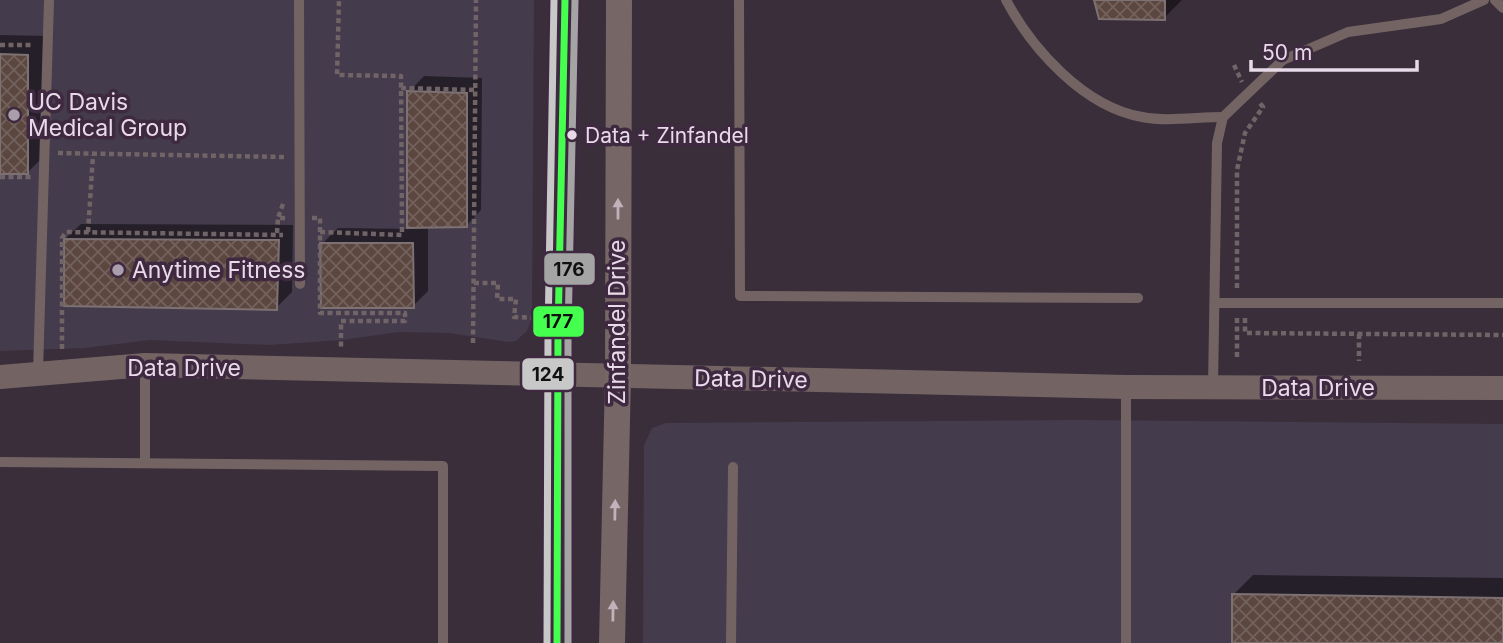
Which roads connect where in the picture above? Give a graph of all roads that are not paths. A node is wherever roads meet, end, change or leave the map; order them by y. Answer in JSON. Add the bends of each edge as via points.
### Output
{"nodes":[{"id":1,"x":49,"y":0,"type":"edge"},
{"id":2,"x":299,"y":0,"type":"edge"},
{"id":3,"x":565,"y":0,"type":"edge"},
{"id":4,"x":619,"y":0,"type":"edge"},
{"id":5,"x":739,"y":0,"type":"edge"},
{"id":6,"x":1006,"y":0,"type":"edge"},
{"id":7,"x":1484,"y":0,"type":"edge"},
{"id":8,"x":1495,"y":0,"type":"edge"},
{"id":9,"x":1503,"y":8,"type":"edge"},
{"id":10,"x":1223,"y":117,"type":"junction"},
{"id":11,"x":300,"y":284,"type":"dead end"},
{"id":12,"x":1138,"y":298,"type":"dead end"},
{"id":13,"x":1215,"y":303,"type":"junction"},
{"id":14,"x":1503,"y":303,"type":"edge"},
{"id":15,"x":145,"y":366,"type":"junction"},
{"id":16,"x":38,"y":372,"type":"junction"},
{"id":17,"x":558,"y":374,"type":"junction"},
{"id":18,"x":618,"y":376,"type":"junction"},
{"id":19,"x":0,"y":377,"type":"edge"},
{"id":20,"x":1126,"y":387,"type":"junction"},
{"id":21,"x":1213,"y":388,"type":"junction"},
{"id":22,"x":1503,"y":388,"type":"edge"},
{"id":23,"x":0,"y":463,"type":"edge"},
{"id":24,"x":145,"y":463,"type":"junction"},
{"id":25,"x":733,"y":467,"type":"dead end"},
{"id":26,"x":557,"y":634,"type":"edge"},
{"id":27,"x":443,"y":643,"type":"edge"},
{"id":28,"x":577,"y":643,"type":"edge"},
{"id":29,"x":612,"y":643,"type":"edge"},
{"id":30,"x":731,"y":643,"type":"edge"},
{"id":31,"x":1126,"y":643,"type":"edge"}],
"edges":[{"from":1,"to":16,"type":"lane"},
{"from":2,"to":11,"type":"lane"},
{"from":3,"to":17,"type":"main road"},
{"from":18,"to":4,"type":"main road","name":"Zinfandel Drive","one_way":true},
{"from":5,"to":12,"type":"lane","via":[[740,296]]},
{"from":6,"to":10,"type":"lane","via":[[1051,63],[1100,102],[1142,117]]},
{"from":7,"to":10,"type":"lane","via":[[1441,19],[1348,33],[1283,60]]},
{"from":8,"to":9,"type":"lane"},
{"from":10,"to":13,"type":"lane","via":[[1217,143]]},
{"from":13,"to":14,"type":"lane"},
{"from":13,"to":21,"type":"lane"},
{"from":15,"to":16,"type":"street","name":"Data Drive"},
{"from":15,"to":17,"type":"street","name":"Data Drive"},
{"from":15,"to":24,"type":"lane"},
{"from":16,"to":19,"type":"street","name":"Data Drive"},
{"from":17,"to":18,"type":"street","name":"Data Drive"},
{"from":17,"to":26,"type":"main road"},
{"from":18,"to":20,"type":"street","name":"Data Drive"},
{"from":29,"to":18,"type":"main road","name":"Zinfandel Drive","one_way":true},
{"from":20,"to":21,"type":"street","name":"Data Drive"},
{"from":20,"to":31,"type":"lane"},
{"from":21,"to":22,"type":"street","name":"Data Drive"},
{"from":23,"to":24,"type":"lane"},
{"from":24,"to":27,"type":"lane","via":[[443,466]]},
{"from":25,"to":30,"type":"lane"},
{"from":26,"to":28,"type":"main road"}]}
